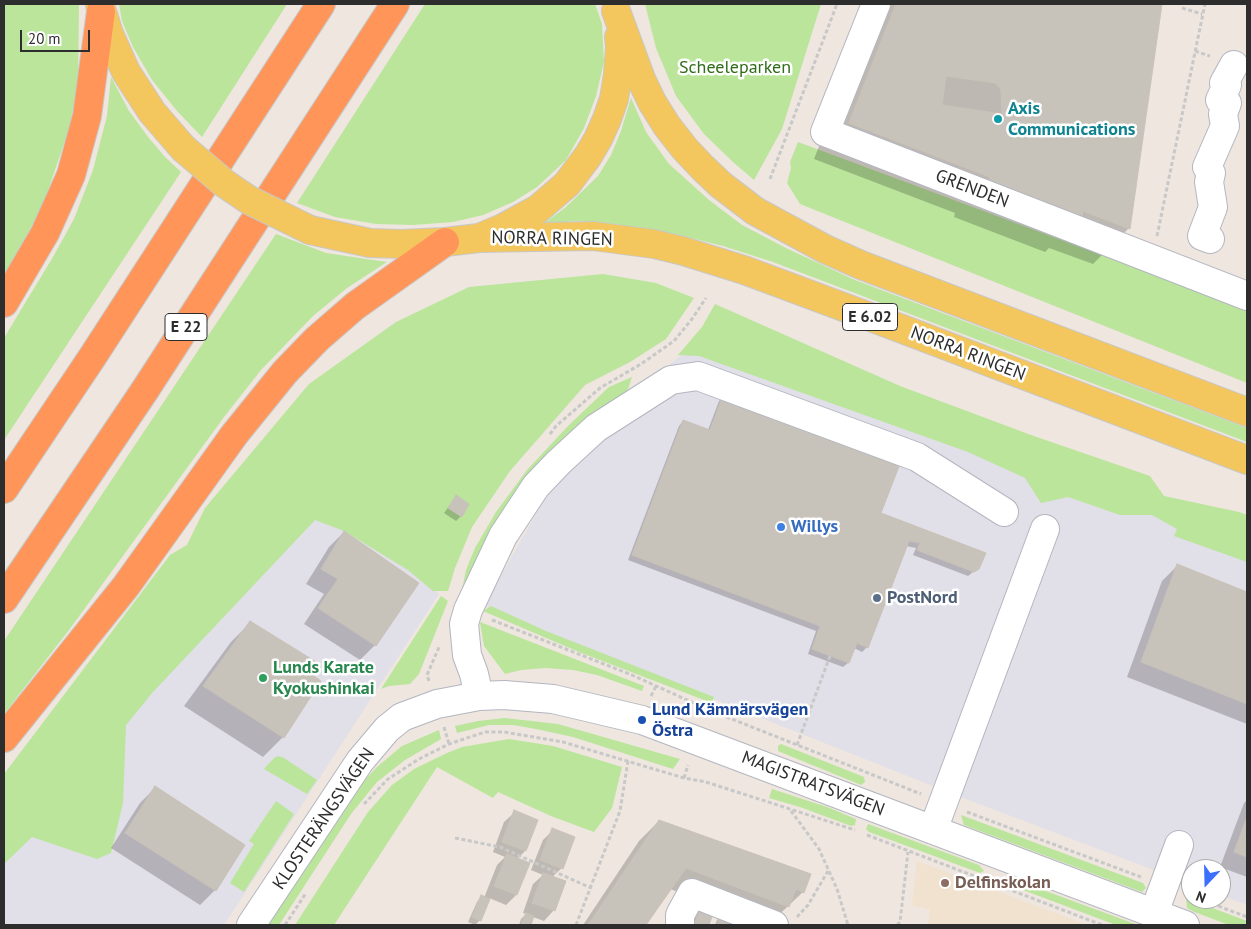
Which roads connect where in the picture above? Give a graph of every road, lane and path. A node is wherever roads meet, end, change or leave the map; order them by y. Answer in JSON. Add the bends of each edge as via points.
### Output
{"nodes":[{"id":1,"x":395,"y":4,"type":"edge"},
{"id":2,"x":837,"y":4,"type":"edge"},
{"id":3,"x":876,"y":4,"type":"edge"},
{"id":4,"x":1205,"y":4,"type":"edge"},
{"id":5,"x":100,"y":7,"type":"edge"},
{"id":6,"x":615,"y":7,"type":"edge"},
{"id":7,"x":1182,"y":8,"type":"dead end"},
{"id":8,"x":316,"y":12,"type":"edge"},
{"id":9,"x":1202,"y":14,"type":"junction"},
{"id":10,"x":1195,"y":51,"type":"junction"},
{"id":11,"x":1222,"y":60,"type":"joint"},
{"id":12,"x":770,"y":179,"type":"dead end"},
{"id":13,"x":1157,"y":236,"type":"dead end"},
{"id":14,"x":479,"y":238,"type":"junction"},
{"id":15,"x":1210,"y":239,"type":"dead end"},
{"id":16,"x":445,"y":242,"type":"junction"},
{"id":17,"x":1247,"y":296,"type":"edge"},
{"id":18,"x":4,"y":303,"type":"edge"},
{"id":19,"x":1247,"y":412,"type":"edge"},
{"id":20,"x":1247,"y":460,"type":"edge"},
{"id":21,"x":4,"y":489,"type":"edge"},
{"id":22,"x":1004,"y":512,"type":"dead end"},
{"id":23,"x":1044,"y":529,"type":"dead end"},
{"id":24,"x":4,"y":599,"type":"edge"},
{"id":25,"x":468,"y":610,"type":"junction"},
{"id":26,"x":830,"y":656,"type":"dead end"},
{"id":27,"x":656,"y":686,"type":"junction"},
{"id":28,"x":479,"y":696,"type":"junction"},
{"id":29,"x":651,"y":696,"type":"dead end"},
{"id":30,"x":402,"y":717,"type":"joint"},
{"id":31,"x":4,"y":738,"type":"edge"},
{"id":32,"x":797,"y":746,"type":"junction"},
{"id":33,"x":628,"y":761,"type":"junction"},
{"id":34,"x":942,"y":802,"type":"junction"},
{"id":35,"x":364,"y":805,"type":"dead end"},
{"id":36,"x":790,"y":809,"type":"junction"},
{"id":37,"x":933,"y":830,"type":"junction"},
{"id":38,"x":455,"y":838,"type":"dead end"},
{"id":39,"x":1178,"y":845,"type":"dead end"},
{"id":40,"x":908,"y":852,"type":"junction"},
{"id":41,"x":828,"y":870,"type":"junction"},
{"id":42,"x":1164,"y":885,"type":"junction"},
{"id":43,"x":310,"y":887,"type":"dead end"},
{"id":44,"x":591,"y":888,"type":"junction"},
{"id":45,"x":1226,"y":909,"type":"edge"},
{"id":46,"x":1154,"y":913,"type":"junction"},
{"id":47,"x":1247,"y":917,"type":"edge"},
{"id":48,"x":783,"y":923,"type":"edge"},
{"id":49,"x":251,"y":925,"type":"edge"},
{"id":50,"x":285,"y":925,"type":"edge"},
{"id":51,"x":576,"y":925,"type":"edge"},
{"id":52,"x":680,"y":925,"type":"edge"},
{"id":53,"x":848,"y":925,"type":"edge"},
{"id":54,"x":897,"y":925,"type":"edge"},
{"id":55,"x":1102,"y":925,"type":"edge"},
{"id":56,"x":1185,"y":925,"type":"edge"}],
"edges":[{"from":1,"to":24,"type":"highway","number":"E 22","via":[[145,390]]},
{"from":2,"to":12,"type":"path"},
{"from":3,"to":17,"type":"street","name":"GRENDEN","via":[[825,132]]},
{"from":4,"to":9,"type":"path"},
{"from":5,"to":16,"type":"main road","bridge":true,"via":[[126,72],[152,112],[183,148],[224,183],[249,200],[310,230],[370,243]]},
{"from":5,"to":18,"type":"highway","via":[[87,116],[71,175],[44,233]]},
{"from":6,"to":14,"type":"main road","via":[[620,47],[614,98],[588,156],[567,184],[538,209]]},
{"from":6,"to":19,"type":"main road","number":"E 6.02","via":[[641,79],[667,126],[703,168],[755,211],[861,265]]},
{"from":7,"to":9,"type":"path"},
{"from":8,"to":21,"type":"highway"},
{"from":9,"to":10,"type":"path"},
{"from":10,"to":11,"type":"path"},
{"from":10,"to":13,"type":"path"},
{"from":11,"to":15,"type":"street","via":[[1227,86],[1220,100],[1227,103],[1223,114],[1225,126],[1208,167],[1213,207],[1202,236]]},
{"from":14,"to":16,"type":"main road"},
{"from":14,"to":20,"type":"main road","name":"NORRA RINGEN","number":"E 6.02","via":[[593,236],[683,251],[744,270]]},
{"from":16,"to":31,"type":"highway","via":[[355,306],[285,372],[234,435],[126,586]]},
{"from":22,"to":25,"type":"street","via":[[918,457],[698,376],[671,380],[596,428],[536,486],[503,536]]},
{"from":23,"to":34,"type":"street"},
{"from":25,"to":27,"type":"path"},
{"from":25,"to":28,"type":"street","via":[[464,624],[466,656]]},
{"from":26,"to":32,"type":"path"},
{"from":27,"to":29,"type":"path"},
{"from":27,"to":32,"type":"path"},
{"from":28,"to":30,"type":"street","name":"MAGISTRATSVÄGEN","via":[[437,704]]},
{"from":28,"to":37,"type":"street","name":"MAGISTRATSVÄGEN","via":[[553,699],[642,720]]},
{"from":30,"to":49,"type":"street","name":"KLOSTERÄNGSVÄGEN","via":[[387,729],[360,761]]},
{"from":32,"to":34,"type":"path"},
{"from":33,"to":35,"type":"path","via":[[563,742],[485,732],[449,744],[420,759],[388,779]]},
{"from":33,"to":36,"type":"path"},
{"from":33,"to":44,"type":"path","via":[[620,811]]},
{"from":34,"to":37,"type":"street"},
{"from":34,"to":42,"type":"path"},
{"from":36,"to":40,"type":"path"},
{"from":36,"to":41,"type":"path","via":[[819,849]]},
{"from":37,"to":46,"type":"street","name":"MAGISTRATSVÄGEN"},
{"from":38,"to":44,"type":"path","via":[[500,847]]},
{"from":39,"to":42,"type":"street"},
{"from":40,"to":54,"type":"path","via":[[900,922]]},
{"from":40,"to":55,"type":"path"},
{"from":41,"to":48,"type":"path","via":[[808,905]]},
{"from":41,"to":53,"type":"path"},
{"from":42,"to":46,"type":"street"},
{"from":43,"to":50,"type":"path"},
{"from":44,"to":51,"type":"path"},
{"from":45,"to":47,"type":"path"},
{"from":46,"to":56,"type":"street","name":"MAGISTRATSVÄGEN"},
{"from":48,"to":52,"type":"street","via":[[692,893],[680,916]]}]}
